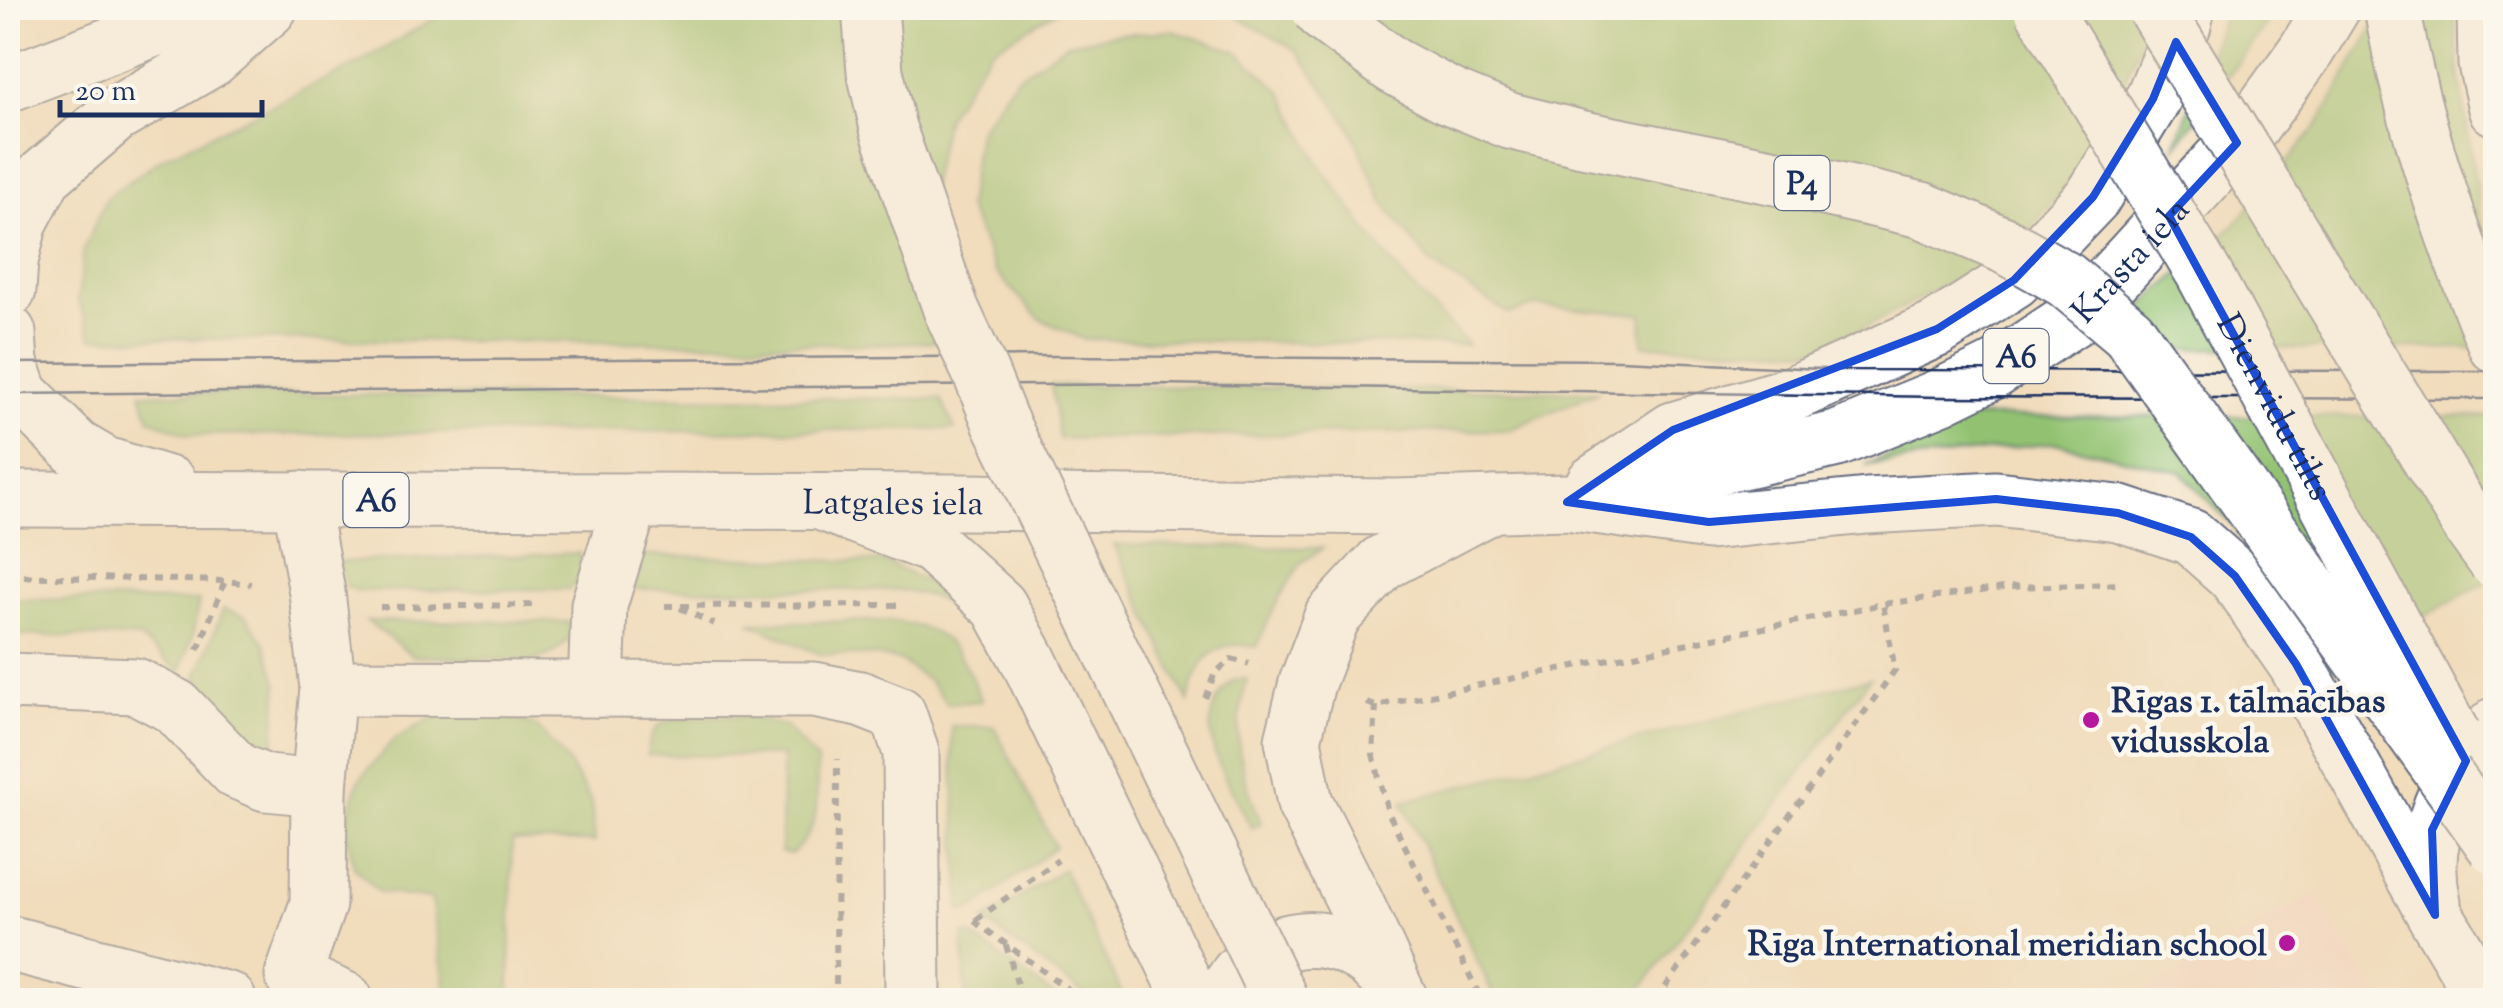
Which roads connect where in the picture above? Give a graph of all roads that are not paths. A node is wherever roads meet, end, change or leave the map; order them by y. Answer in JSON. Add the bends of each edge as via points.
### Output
{"nodes":[{"id":1,"x":209,"y":8,"type":"edge"},
{"id":2,"x":270,"y":8,"type":"edge"},
{"id":3,"x":870,"y":8,"type":"edge"},
{"id":4,"x":1318,"y":8,"type":"edge"},
{"id":5,"x":2042,"y":8,"type":"edge"},
{"id":6,"x":2155,"y":8,"type":"edge"},
{"id":7,"x":2187,"y":8,"type":"edge"},
{"id":8,"x":2332,"y":8,"type":"edge"},
{"id":9,"x":2392,"y":8,"type":"edge"},
{"id":10,"x":2486,"y":8,"type":"edge"},
{"id":11,"x":8,"y":84,"type":"edge"},
{"id":12,"x":2496,"y":108,"type":"edge"},
{"id":13,"x":8,"y":290,"type":"edge"},
{"id":14,"x":8,"y":333,"type":"edge"},
{"id":15,"x":2496,"y":345,"type":"edge"},
{"id":16,"x":8,"y":499,"type":"edge"},
{"id":17,"x":217,"y":499,"type":"junction"},
{"id":18,"x":300,"y":499,"type":"junction"},
{"id":19,"x":631,"y":501,"type":"junction"},
{"id":20,"x":819,"y":502,"type":"junction"},
{"id":21,"x":1567,"y":502,"type":"junction"},
{"id":22,"x":1493,"y":504,"type":"junction"},
{"id":23,"x":2496,"y":560,"type":"edge"},
{"id":24,"x":8,"y":681,"type":"edge"},
{"id":25,"x":328,"y":688,"type":"junction"},
{"id":26,"x":596,"y":689,"type":"junction"},
{"id":27,"x":2496,"y":725,"type":"edge"},
{"id":28,"x":319,"y":788,"type":"junction"},
{"id":29,"x":2496,"y":815,"type":"edge"},
{"id":30,"x":2496,"y":847,"type":"edge"},
{"id":31,"x":2436,"y":914,"type":"junction"},
{"id":32,"x":8,"y":943,"type":"edge"},
{"id":33,"x":284,"y":988,"type":"edge"},
{"id":34,"x":1398,"y":997,"type":"edge"},
{"id":35,"x":228,"y":1000,"type":"edge"},
{"id":36,"x":345,"y":1000,"type":"edge"},
{"id":37,"x":913,"y":1000,"type":"edge"},
{"id":38,"x":1192,"y":1000,"type":"edge"},
{"id":39,"x":1224,"y":1000,"type":"edge"},
{"id":40,"x":1280,"y":1000,"type":"edge"},
{"id":41,"x":2486,"y":1000,"type":"edge"}],
"edges":[{"from":1,"to":11,"type":"main road"},
{"from":2,"to":13,"type":"main road","via":[[212,59],[114,115],[44,176],[20,221]]},
{"from":3,"to":40,"type":"main road","bridge":true,"via":[[888,128],[951,308]]},
{"from":4,"to":30,"type":"main road","number":"P4","bridge":true,"via":[[1392,65],[1510,121],[1922,210],[2066,280],[2130,334]]},
{"from":5,"to":29,"type":"main road","name":"Dienvidu tilts","bridge":true,"via":[[2203,272]]},
{"from":6,"to":23,"type":"main road","bridge":true},
{"from":7,"to":21,"type":"main road","via":[[2153,99],[2093,196],[2014,280],[1937,329],[1792,394],[1672,430]]},
{"from":8,"to":21,"type":"main road","name":"Krasta iela","number":"A6","via":[[2252,126],[2080,314],[1995,370],[1837,439]]},
{"from":9,"to":15,"type":"main road","via":[[2424,147]]},
{"from":10,"to":12,"type":"main road","via":[[2486,64]]},
{"from":14,"to":17,"type":"main road","name":"Latgales iela","number":"A6","via":[[21,394],[76,448],[105,465]]},
{"from":16,"to":17,"type":"main road","name":"Latgales iela","number":"A6"},
{"from":17,"to":18,"type":"main road","name":"Latgales iela","number":"A6"},
{"from":18,"to":19,"type":"main road","name":"Latgales iela","number":"A6"},
{"from":18,"to":25,"type":"main road"},
{"from":19,"to":20,"type":"main road","name":"Latgales iela","number":"A6"},
{"from":19,"to":26,"type":"main road","via":[[599,605]]},
{"from":20,"to":22,"type":"main road","name":"Latgales iela","number":"A6"},
{"from":20,"to":38,"type":"main road","via":[[932,545],[1000,606]]},
{"from":21,"to":22,"type":"main road","name":"Latgales iela","number":"A6"},
{"from":21,"to":31,"type":"main road","via":[[1709,522],[1996,500],[2118,513],[2191,537],[2235,576],[2296,664]]},
{"from":22,"to":34,"type":"main road","via":[[1382,563],[1332,617],[1293,740],[1305,803]]},
{"from":24,"to":28,"type":"main road","via":[[136,686],[176,706],[237,770],[266,783]]},
{"from":25,"to":26,"type":"main road"},
{"from":25,"to":28,"type":"main road"},
{"from":26,"to":37,"type":"main road","via":[[814,690],[898,714],[911,752]]},
{"from":27,"to":31,"type":"main road","via":[[2476,744],[2432,830]]},
{"from":28,"to":33,"type":"main road","via":[[318,904]]},
{"from":31,"to":41,"type":"main road"},
{"from":32,"to":35,"type":"main road"},
{"from":33,"to":36,"type":"main road"},
{"from":34,"to":39,"type":"main road","via":[[1377,966],[1349,947],[1317,938],[1283,942],[1254,958]]}]}
